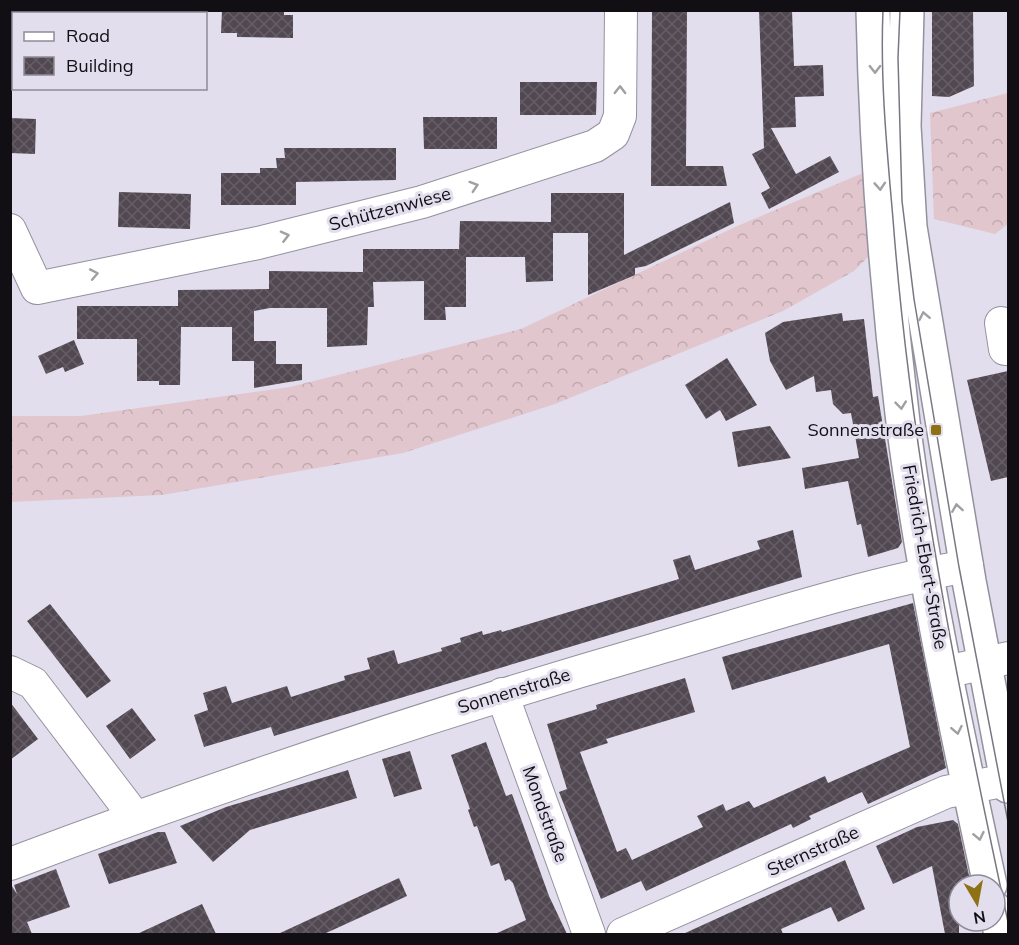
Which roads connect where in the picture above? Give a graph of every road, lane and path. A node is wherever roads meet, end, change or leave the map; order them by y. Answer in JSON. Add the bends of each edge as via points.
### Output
{"nodes":[{"id":1,"x":621,"y":10,"type":"edge"},
{"id":2,"x":873,"y":10,"type":"edge"},
{"id":3,"x":907,"y":10,"type":"edge"},
{"id":4,"x":10,"y":230,"type":"edge"},
{"id":5,"x":967,"y":566,"type":"junction"},
{"id":6,"x":927,"y":573,"type":"junction"},
{"id":7,"x":997,"y":661,"type":"edge"},
{"id":8,"x":10,"y":672,"type":"edge"},
{"id":9,"x":946,"y":672,"type":"junction"},
{"id":10,"x":502,"y":694,"type":"junction"},
{"id":11,"x":1008,"y":783,"type":"edge"},
{"id":12,"x":969,"y":788,"type":"junction"},
{"id":13,"x":135,"y":817,"type":"junction"},
{"id":14,"x":10,"y":864,"type":"edge"},
{"id":15,"x":987,"y":873,"type":"edge"},
{"id":16,"x":589,"y":934,"type":"edge"},
{"id":17,"x":623,"y":934,"type":"edge"}],
"edges":[{"from":4,"to":1,"type":"street","name":"Schützenwiese","one_way":true,"via":[[37,288],[258,243],[423,202],[595,146],[613,134],[620,116]]},
{"from":2,"to":6,"type":"main road","name":"Friedrich-Ebert-Straße","one_way":true,"via":[[876,128],[886,252],[903,422]]},
{"from":5,"to":3,"type":"main road","one_way":true,"via":[[910,227],[904,126]]},
{"from":5,"to":6,"type":"street","name":"Sonnenstraße"},
{"from":5,"to":7,"type":"main road"},
{"from":6,"to":9,"type":"main road","name":"Friedrich-Ebert-Straße"},
{"from":6,"to":10,"type":"street","name":"Sonnenstraße"},
{"from":7,"to":9,"type":"street"},
{"from":7,"to":11,"type":"main road"},
{"from":8,"to":13,"type":"street","via":[[33,682]]},
{"from":9,"to":12,"type":"main road","name":"Friedrich-Ebert-Straße","one_way":true},
{"from":10,"to":13,"type":"street","name":"Sonnenstraße"},
{"from":10,"to":16,"type":"street","name":"Mondstraße"},
{"from":11,"to":12,"type":"street","name":"Sternstraße"},
{"from":12,"to":15,"type":"main road","name":"Friedrich-Ebert-Straße","one_way":true},
{"from":12,"to":17,"type":"street","name":"Sternstraße","via":[[946,792]]},
{"from":13,"to":14,"type":"street","name":"Sonnenstraße"}]}
